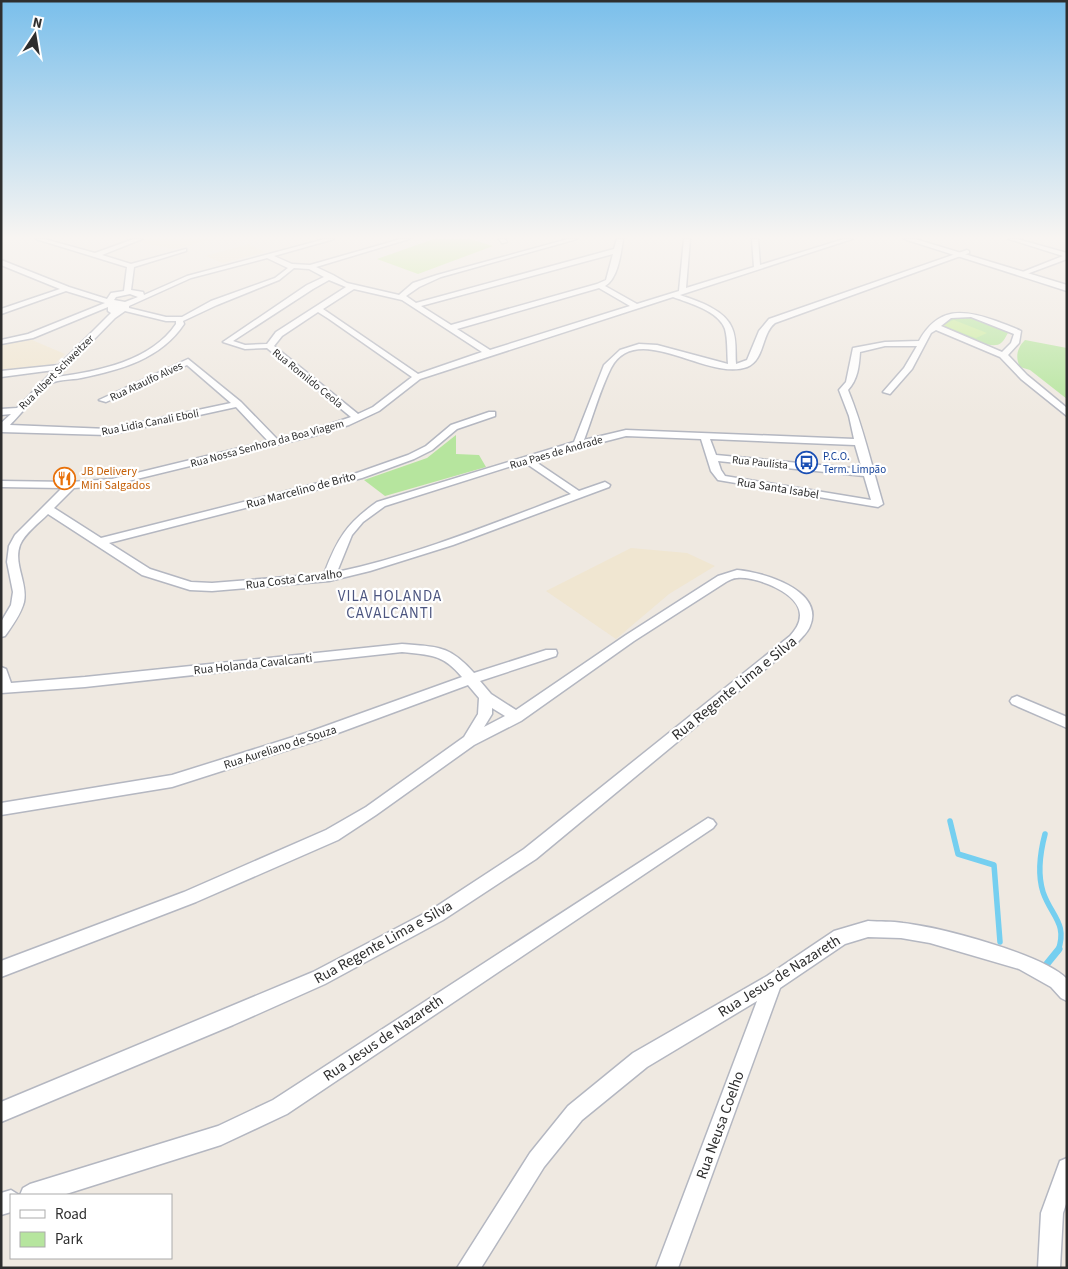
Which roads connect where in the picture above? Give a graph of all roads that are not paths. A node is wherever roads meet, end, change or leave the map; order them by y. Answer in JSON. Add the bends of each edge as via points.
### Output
{"nodes":[{"id":1,"x":38,"y":298,"type":"edge"},
{"id":2,"x":94,"y":298,"type":"edge"},
{"id":3,"x":120,"y":298,"type":"edge"},
{"id":4,"x":138,"y":298,"type":"joint"},
{"id":5,"x":230,"y":298,"type":"edge"},
{"id":6,"x":292,"y":298,"type":"edge"},
{"id":7,"x":334,"y":298,"type":"edge"},
{"id":8,"x":402,"y":298,"type":"edge"},
{"id":9,"x":444,"y":298,"type":"edge"},
{"id":10,"x":557,"y":298,"type":"edge"},
{"id":11,"x":622,"y":298,"type":"edge"},
{"id":12,"x":661,"y":298,"type":"edge"},
{"id":13,"x":687,"y":298,"type":"edge"},
{"id":14,"x":837,"y":298,"type":"edge"},
{"id":15,"x":1,"y":303,"type":"edge"},
{"id":16,"x":112,"y":305,"type":"junction"},
{"id":17,"x":416,"y":306,"type":"junction"},
{"id":18,"x":636,"y":306,"type":"junction"},
{"id":19,"x":11,"y":308,"type":"junction"},
{"id":20,"x":125,"y":308,"type":"junction"},
{"id":21,"x":317,"y":309,"type":"junction"},
{"id":22,"x":1,"y":312,"type":"edge"},
{"id":23,"x":179,"y":319,"type":"junction"},
{"id":24,"x":934,"y":326,"type":"junction"},
{"id":25,"x":451,"y":328,"type":"junction"},
{"id":26,"x":1,"y":342,"type":"edge"},
{"id":27,"x":922,"y":343,"type":"junction"},
{"id":28,"x":268,"y":346,"type":"junction"},
{"id":29,"x":487,"y":352,"type":"junction"},
{"id":30,"x":1003,"y":355,"type":"junction"},
{"id":31,"x":732,"y":366,"type":"junction"},
{"id":32,"x":62,"y":367,"type":"junction"},
{"id":33,"x":1,"y":374,"type":"edge"},
{"id":34,"x":416,"y":377,"type":"junction"},
{"id":35,"x":48,"y":381,"type":"junction"},
{"id":36,"x":887,"y":392,"type":"dead end"},
{"id":37,"x":103,"y":400,"type":"dead end"},
{"id":38,"x":238,"y":404,"type":"junction"},
{"id":39,"x":19,"y":410,"type":"junction"},
{"id":40,"x":1,"y":412,"type":"edge"},
{"id":41,"x":1067,"y":413,"type":"edge"},
{"id":42,"x":492,"y":414,"type":"dead end"},
{"id":43,"x":358,"y":418,"type":"junction"},
{"id":44,"x":2,"y":429,"type":"edge"},
{"id":45,"x":705,"y":437,"type":"junction"},
{"id":46,"x":274,"y":442,"type":"junction"},
{"id":47,"x":859,"y":442,"type":"junction"},
{"id":48,"x":578,"y":444,"type":"junction"},
{"id":49,"x":711,"y":457,"type":"junction"},
{"id":50,"x":527,"y":460,"type":"junction"},
{"id":51,"x":868,"y":473,"type":"junction"},
{"id":52,"x":112,"y":482,"type":"junction"},
{"id":53,"x":1,"y":484,"type":"edge"},
{"id":54,"x":42,"y":485,"type":"junction"},
{"id":55,"x":71,"y":485,"type":"junction"},
{"id":56,"x":605,"y":485,"type":"dead end"},
{"id":57,"x":577,"y":494,"type":"junction"},
{"id":58,"x":52,"y":506,"type":"junction"},
{"id":59,"x":100,"y":542,"type":"junction"},
{"id":60,"x":329,"y":577,"type":"junction"},
{"id":61,"x":1,"y":633,"type":"edge"},
{"id":62,"x":551,"y":653,"type":"dead end"},
{"id":63,"x":1,"y":672,"type":"edge"},
{"id":64,"x":472,"y":679,"type":"junction"},
{"id":65,"x":4,"y":688,"type":"edge"},
{"id":66,"x":486,"y":697,"type":"junction"},
{"id":67,"x":1017,"y":701,"type":"dead end"},
{"id":68,"x":516,"y":717,"type":"junction"},
{"id":69,"x":1067,"y":723,"type":"edge"},
{"id":70,"x":469,"y":741,"type":"junction"},
{"id":71,"x":1,"y":809,"type":"edge"},
{"id":72,"x":708,"y":824,"type":"dead end"},
{"id":73,"x":1,"y":969,"type":"edge"},
{"id":74,"x":773,"y":982,"type":"junction"},
{"id":75,"x":1067,"y":992,"type":"edge"},
{"id":76,"x":1,"y":1112,"type":"edge"},
{"id":77,"x":1067,"y":1168,"type":"edge"},
{"id":78,"x":33,"y":1194,"type":"edge"},
{"id":79,"x":468,"y":1268,"type":"edge"},
{"id":80,"x":667,"y":1268,"type":"edge"},
{"id":81,"x":1049,"y":1268,"type":"edge"}],
"edges":[{"from":1,"to":19,"type":"street"},
{"from":2,"to":16,"type":"street"},
{"from":3,"to":16,"type":"street"},
{"from":4,"to":16,"type":"street","via":[[126,304]]},
{"from":4,"to":20,"type":"street","name":"Rua Albert Schweitzer"},
{"from":5,"to":23,"type":"street"},
{"from":6,"to":28,"type":"street","via":[[228,342],[245,347]]},
{"from":7,"to":21,"type":"street","name":"Rua Romildo Ceola"},
{"from":8,"to":17,"type":"street"},
{"from":9,"to":17,"type":"street"},
{"from":10,"to":25,"type":"street"},
{"from":11,"to":18,"type":"street"},
{"from":12,"to":18,"type":"street","name":"Rua Nossa Senhora da Boa Viagem"},
{"from":13,"to":31,"type":"street","via":[[721,319],[728,327]]},
{"from":14,"to":31,"type":"street","via":[[772,321],[764,327],[752,358],[744,365]]},
{"from":15,"to":19,"type":"street"},
{"from":16,"to":20,"type":"street","name":"Rua Albert Schweitzer"},
{"from":16,"to":26,"type":"street","via":[[30,336]]},
{"from":16,"to":32,"type":"street","name":"Rua Albert Schweitzer"},
{"from":17,"to":25,"type":"street"},
{"from":18,"to":29,"type":"street","name":"Rua Nossa Senhora da Boa Viagem"},
{"from":19,"to":22,"type":"street"},
{"from":20,"to":23,"type":"street","via":[[164,319]]},
{"from":21,"to":28,"type":"street","name":"Rua Romildo Ceola","via":[[279,334]]},
{"from":21,"to":34,"type":"street"},
{"from":23,"to":35,"type":"street","via":[[180,327],[171,338],[150,352],[107,370]]},
{"from":24,"to":27,"type":"street"},
{"from":24,"to":30,"type":"street"},
{"from":24,"to":30,"type":"street","via":[[948,316],[963,314],[1007,326],[1018,336]]},
{"from":25,"to":29,"type":"street"},
{"from":27,"to":36,"type":"street","via":[[908,369]]},
{"from":27,"to":47,"type":"street","via":[[885,344],[856,350],[854,371],[843,394],[854,416]]},
{"from":28,"to":43,"type":"street","name":"Rua Romildo Ceola"},
{"from":29,"to":34,"type":"street","name":"Rua Nossa Senhora da Boa Viagem"},
{"from":30,"to":41,"type":"street","via":[[1024,378]]},
{"from":31,"to":48,"type":"street","via":[[716,365],[656,347],[643,347],[616,356],[608,366]]},
{"from":32,"to":33,"type":"street"},
{"from":32,"to":35,"type":"street","name":"Rua Albert Schweitzer"},
{"from":34,"to":43,"type":"street","name":"Rua Nossa Senhora da Boa Viagem","via":[[376,409]]},
{"from":35,"to":39,"type":"street","name":"Rua Albert Schweitzer"},
{"from":37,"to":38,"type":"street","name":"Rua Ataulfo Alves","via":[[188,361]]},
{"from":38,"to":44,"type":"street","name":"Rua Lidia Canali Eboli","via":[[108,432]]},
{"from":38,"to":46,"type":"street"},
{"from":39,"to":40,"type":"street"},
{"from":39,"to":44,"type":"street","name":"Rua Albert Schweitzer"},
{"from":42,"to":59,"type":"street","name":"Rua Marcelino de Brito","via":[[454,427],[429,448],[412,457],[358,476]]},
{"from":43,"to":46,"type":"street","name":"Rua Nossa Senhora da Boa Viagem"},
{"from":45,"to":47,"type":"street","name":"Rua Paes de Andrade"},
{"from":45,"to":48,"type":"street","name":"Rua Paes de Andrade","via":[[638,432]]},
{"from":45,"to":49,"type":"street","name":"Rua Santa Isabel"},
{"from":46,"to":52,"type":"street","name":"Rua Nossa Senhora da Boa Viagem"},
{"from":47,"to":51,"type":"street"},
{"from":48,"to":50,"type":"street","name":"Rua Paes de Andrade"},
{"from":49,"to":51,"type":"street","name":"Rua Paulista"},
{"from":49,"to":51,"type":"street","name":"Rua Santa Isabel","via":[[718,475],[727,479],[878,504]]},
{"from":50,"to":57,"type":"street"},
{"from":50,"to":60,"type":"street","name":"Rua Paes de Andrade","via":[[381,504],[346,533]]},
{"from":52,"to":55,"type":"street","name":"Rua Nossa Senhora da Boa Viagem"},
{"from":52,"to":58,"type":"street"},
{"from":53,"to":54,"type":"street","name":"Rua Nossa Senhora da Boa Viagem"},
{"from":54,"to":55,"type":"street","name":"Rua Nossa Senhora da Boa Viagem"},
{"from":54,"to":58,"type":"street"},
{"from":55,"to":58,"type":"street"},
{"from":56,"to":57,"type":"street","name":"Rua Costa Carvalho"},
{"from":57,"to":60,"type":"street","name":"Rua Costa Carvalho","via":[[449,542]]},
{"from":58,"to":59,"type":"street","name":"Rua Costa Carvalho"},
{"from":58,"to":61,"type":"street","via":[[12,547],[10,554],[18,586],[18,604]]},
{"from":59,"to":60,"type":"street","name":"Rua Costa Carvalho","via":[[146,572],[190,586]]},
{"from":62,"to":64,"type":"street","name":"Rua Aureliano de Souza"},
{"from":63,"to":65,"type":"street"},
{"from":64,"to":65,"type":"street","name":"Rua Holanda Cavalcanti","via":[[455,660],[436,651],[402,648]]},
{"from":64,"to":66,"type":"street","name":"Rua Holanda Cavalcanti"},
{"from":64,"to":71,"type":"street","name":"Rua Aureliano de Souza","via":[[314,736],[172,781]]},
{"from":66,"to":68,"type":"street","name":"Rua Holanda Cavalcanti"},
{"from":66,"to":70,"type":"street","via":[[485,714]]},
{"from":67,"to":69,"type":"street"},
{"from":68,"to":70,"type":"street","name":"Rua Regente Lima e Silva"},
{"from":68,"to":76,"type":"street","name":"Rua Regente Lima e Silva","via":[[712,584],[735,574],[777,582],[804,606],[808,620],[804,630],[794,639],[530,854],[437,915],[319,978]]},
{"from":70,"to":73,"type":"street","name":"Rua Regente Lima e Silva","via":[[371,812],[332,835],[190,897]]},
{"from":72,"to":78,"type":"street","name":"Rua Jesus de Nazareth","via":[[280,1107],[221,1135]]},
{"from":74,"to":75,"type":"street","name":"Rua Jesus de Nazareth","via":[[840,937],[868,929],[901,930],[1023,962],[1056,981]]},
{"from":74,"to":79,"type":"street","name":"Rua Jesus de Nazareth","via":[[640,1060],[575,1113],[537,1160]]},
{"from":74,"to":80,"type":"street","name":"Rua Neusa Coelho"},
{"from":77,"to":81,"type":"street","via":[[1052,1213]]}]}
